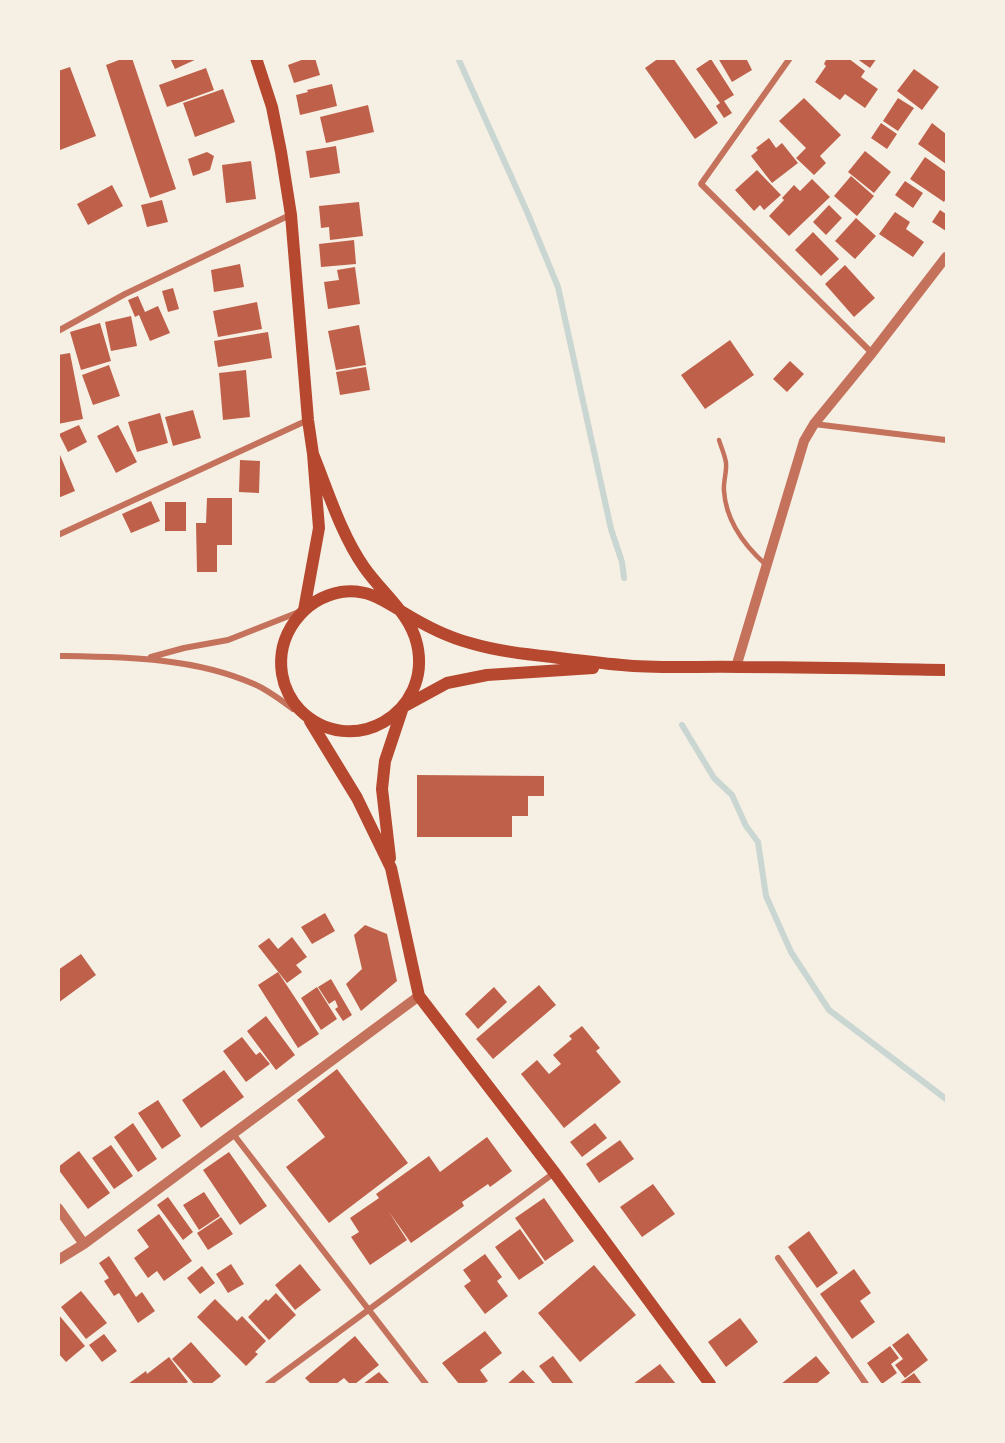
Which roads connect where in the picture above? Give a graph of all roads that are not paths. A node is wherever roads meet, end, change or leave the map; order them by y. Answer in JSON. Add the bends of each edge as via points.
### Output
{"nodes":[{"id":1,"x":256,"y":58,"type":"edge"},
{"id":2,"x":790,"y":58,"type":"edge"},
{"id":3,"x":291,"y":215,"type":"junction"},
{"id":4,"x":946,"y":257,"type":"edge"},
{"id":5,"x":58,"y":331,"type":"edge"},
{"id":6,"x":873,"y":353,"type":"junction"},
{"id":7,"x":308,"y":420,"type":"junction"},
{"id":8,"x":814,"y":424,"type":"junction"},
{"id":9,"x":719,"y":440,"type":"dead end"},
{"id":10,"x":946,"y":440,"type":"edge"},
{"id":11,"x":313,"y":454,"type":"junction"},
{"id":12,"x":58,"y":535,"type":"edge"},
{"id":13,"x":765,"y":564,"type":"junction"},
{"id":14,"x":304,"y":610,"type":"junction"},
{"id":15,"x":400,"y":611,"type":"junction"},
{"id":16,"x":58,"y":656,"type":"edge"},
{"id":17,"x":148,"y":658,"type":"junction"},
{"id":18,"x":624,"y":666,"type":"junction"},
{"id":19,"x":736,"y":667,"type":"junction"},
{"id":20,"x":946,"y":670,"type":"edge"},
{"id":21,"x":403,"y":707,"type":"junction"},
{"id":22,"x":309,"y":719,"type":"junction"},
{"id":23,"x":391,"y":868,"type":"junction"},
{"id":24,"x":419,"y":996,"type":"junction"},
{"id":25,"x":234,"y":1135,"type":"junction"},
{"id":26,"x":554,"y":1172,"type":"junction"},
{"id":27,"x":58,"y":1208,"type":"edge"},
{"id":28,"x":84,"y":1244,"type":"junction"},
{"id":29,"x":778,"y":1258,"type":"dead end"},
{"id":30,"x":58,"y":1260,"type":"edge"},
{"id":31,"x":369,"y":1309,"type":"junction"},
{"id":32,"x":268,"y":1384,"type":"edge"},
{"id":33,"x":426,"y":1384,"type":"edge"},
{"id":34,"x":710,"y":1384,"type":"edge"},
{"id":35,"x":866,"y":1384,"type":"edge"}],
"edges":[{"from":1,"to":3,"type":"main road","via":[[272,107]]},
{"from":2,"to":6,"type":"street","via":[[701,184]]},
{"from":3,"to":5,"type":"street","via":[[125,294]]},
{"from":3,"to":7,"type":"main road"},
{"from":4,"to":6,"type":"street"},
{"from":6,"to":8,"type":"street"},
{"from":7,"to":11,"type":"main road"},
{"from":7,"to":12,"type":"street"},
{"from":8,"to":10,"type":"street"},
{"from":8,"to":13,"type":"street","via":[[804,441]]},
{"from":9,"to":13,"type":"lane","via":[[726,463],[723,489],[727,509],[735,530]]},
{"from":11,"to":14,"type":"main road","via":[[319,528]]},
{"from":11,"to":15,"type":"main road","via":[[350,543]]},
{"from":13,"to":19,"type":"street"},
{"from":14,"to":15,"type":"main road","via":[[322,598],[344,592],[375,595]]},
{"from":14,"to":17,"type":"street","via":[[228,640]]},
{"from":14,"to":22,"type":"main road","via":[[292,624],[281,657],[287,691]]},
{"from":15,"to":18,"type":"main road","via":[[468,643],[505,652]]},
{"from":15,"to":21,"type":"main road","via":[[416,641],[419,658],[418,676]]},
{"from":16,"to":17,"type":"street"},
{"from":17,"to":22,"type":"street","via":[[222,672],[256,685]]},
{"from":18,"to":19,"type":"main road"},
{"from":18,"to":21,"type":"main road","via":[[487,675],[447,683]]},
{"from":19,"to":20,"type":"main road"},
{"from":21,"to":22,"type":"main road","via":[[379,725],[358,731],[336,731]]},
{"from":21,"to":23,"type":"main road","via":[[385,762],[382,789]]},
{"from":22,"to":23,"type":"main road","via":[[357,798]]},
{"from":23,"to":24,"type":"main road"},
{"from":24,"to":25,"type":"street"},
{"from":24,"to":26,"type":"main road"},
{"from":25,"to":28,"type":"street"},
{"from":25,"to":31,"type":"street"},
{"from":26,"to":31,"type":"street"},
{"from":26,"to":34,"type":"main road"},
{"from":27,"to":28,"type":"street"},
{"from":28,"to":30,"type":"street"},
{"from":29,"to":35,"type":"street"},
{"from":31,"to":32,"type":"street"},
{"from":31,"to":33,"type":"street"}]}
